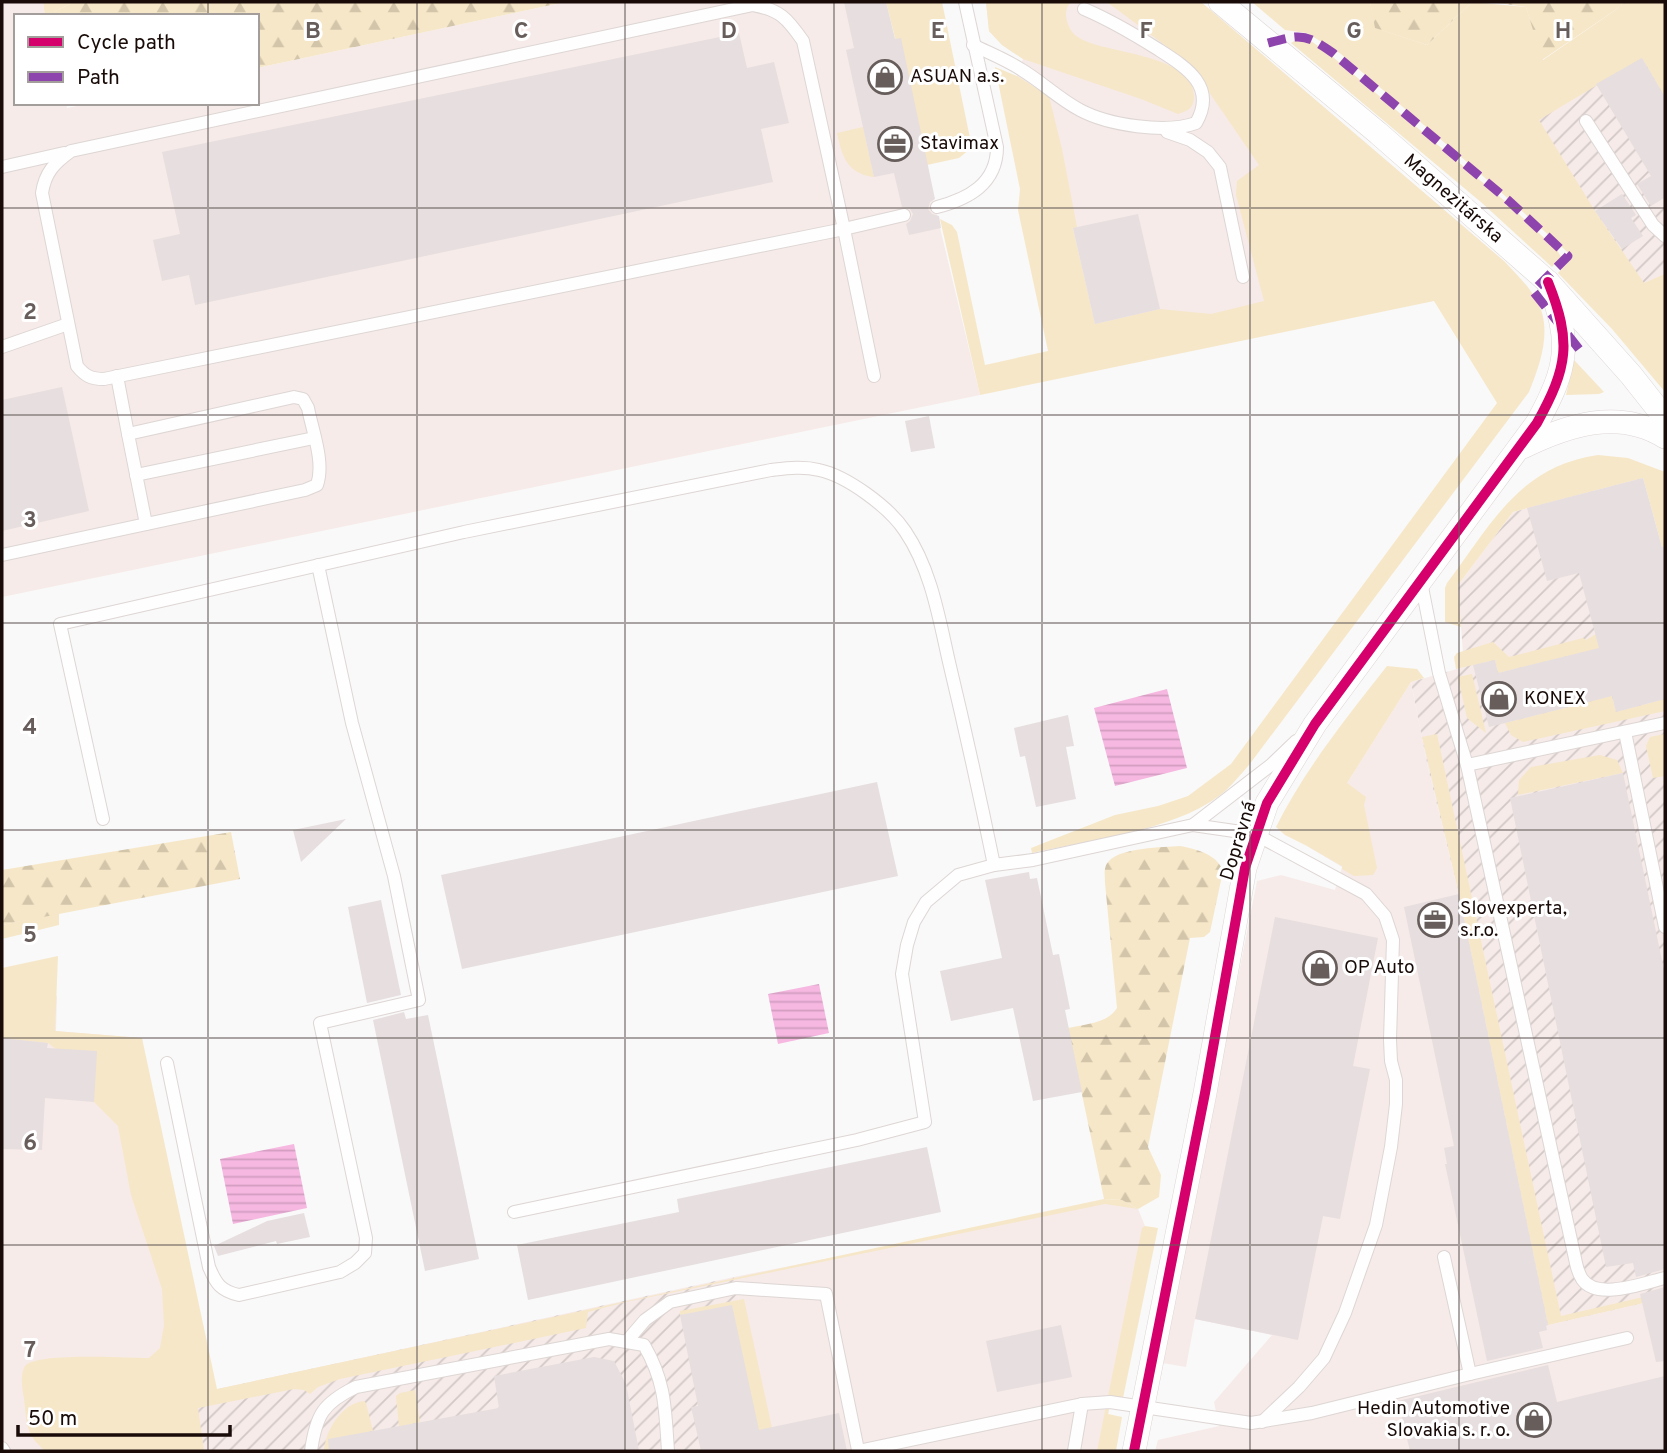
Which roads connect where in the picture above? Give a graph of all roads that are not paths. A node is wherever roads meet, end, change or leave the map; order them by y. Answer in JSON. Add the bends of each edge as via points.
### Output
{"nodes":[{"id":1,"x":965,"y":2,"type":"edge"},
{"id":2,"x":1220,"y":2,"type":"edge"},
{"id":3,"x":1084,"y":9,"type":"dead end"},
{"id":4,"x":973,"y":45,"type":"junction"},
{"id":5,"x":1586,"y":121,"type":"dead end"},
{"id":6,"x":1157,"y":128,"type":"junction"},
{"id":7,"x":71,"y":151,"type":"junction"},
{"id":8,"x":2,"y":167,"type":"edge"},
{"id":9,"x":937,"y":207,"type":"dead end"},
{"id":10,"x":904,"y":215,"type":"dead end"},
{"id":11,"x":844,"y":229,"type":"junction"},
{"id":12,"x":1665,"y":236,"type":"edge"},
{"id":13,"x":1243,"y":277,"type":"dead end"},
{"id":14,"x":1548,"y":282,"type":"junction"},
{"id":15,"x":68,"y":324,"type":"junction"},
{"id":16,"x":2,"y":346,"type":"edge"},
{"id":17,"x":117,"y":376,"type":"junction"},
{"id":18,"x":874,"y":376,"type":"dead end"},
{"id":19,"x":1665,"y":418,"type":"edge"},
{"id":20,"x":128,"y":434,"type":"junction"},
{"id":21,"x":1665,"y":437,"type":"edge"},
{"id":22,"x":314,"y":438,"type":"junction"},
{"id":23,"x":1517,"y":449,"type":"junction"},
{"id":24,"x":136,"y":475,"type":"junction"},
{"id":25,"x":146,"y":524,"type":"junction"},
{"id":26,"x":2,"y":555,"type":"edge"},
{"id":27,"x":318,"y":565,"type":"junction"},
{"id":28,"x":1420,"y":580,"type":"junction"},
{"id":29,"x":1665,"y":723,"type":"edge"},
{"id":30,"x":1315,"y":724,"type":"junction"},
{"id":31,"x":1625,"y":732,"type":"junction"},
{"id":32,"x":1467,"y":765,"type":"junction"},
{"id":33,"x":103,"y":819,"type":"dead end"},
{"id":34,"x":1193,"y":825,"type":"junction"},
{"id":35,"x":1255,"y":834,"type":"junction"},
{"id":36,"x":994,"y":866,"type":"junction"},
{"id":37,"x":1382,"y":891,"type":"dead end"},
{"id":38,"x":1366,"y":894,"type":"junction"},
{"id":39,"x":1665,"y":927,"type":"edge"},
{"id":40,"x":167,"y":1063,"type":"dead end"},
{"id":41,"x":514,"y":1212,"type":"dead end"},
{"id":42,"x":1444,"y":1257,"type":"dead end"},
{"id":43,"x":1665,"y":1278,"type":"edge"},
{"id":44,"x":1627,"y":1338,"type":"dead end"},
{"id":45,"x":627,"y":1340,"type":"junction"},
{"id":46,"x":1469,"y":1374,"type":"junction"},
{"id":47,"x":1082,"y":1404,"type":"junction"},
{"id":48,"x":1142,"y":1408,"type":"junction"},
{"id":49,"x":1262,"y":1422,"type":"junction"},
{"id":50,"x":311,"y":1451,"type":"edge"},
{"id":51,"x":668,"y":1451,"type":"edge"},
{"id":52,"x":858,"y":1451,"type":"edge"},
{"id":53,"x":1074,"y":1451,"type":"edge"},
{"id":54,"x":1134,"y":1451,"type":"edge"}],
"edges":[{"from":1,"to":4,"type":"lane"},
{"from":2,"to":14,"type":"street","name":"Magnezitárska"},
{"from":3,"to":6,"type":"lane","via":[[1185,66],[1197,82],[1203,111],[1196,123]]},
{"from":4,"to":6,"type":"lane","via":[[1020,68],[1093,117]]},
{"from":4,"to":9,"type":"lane","via":[[997,158],[988,179],[976,191],[961,201]]},
{"from":5,"to":12,"type":"lane","via":[[1653,225]]},
{"from":6,"to":13,"type":"lane","via":[[1190,140],[1220,167]]},
{"from":7,"to":8,"type":"lane"},
{"from":7,"to":11,"type":"lane","via":[[753,5],[773,9],[803,40]]},
{"from":7,"to":15,"type":"lane","via":[[54,164],[44,179],[42,193]]},
{"from":10,"to":11,"type":"lane"},
{"from":11,"to":17,"type":"lane"},
{"from":11,"to":18,"type":"lane"},
{"from":14,"to":19,"type":"street","name":"Magnezitárska"},
{"from":14,"to":23,"type":"street","name":"Dopravná","via":[[1561,313],[1564,358],[1551,398]]},
{"from":15,"to":16,"type":"lane"},
{"from":15,"to":17,"type":"lane","via":[[78,366],[85,376]]},
{"from":17,"to":20,"type":"lane"},
{"from":20,"to":22,"type":"lane","via":[[294,397],[303,399],[308,408]]},
{"from":20,"to":24,"type":"lane"},
{"from":21,"to":23,"type":"street","via":[[1632,423],[1607,420],[1553,432]]},
{"from":22,"to":24,"type":"lane"},
{"from":22,"to":25,"type":"lane","via":[[320,477],[317,485]]},
{"from":23,"to":28,"type":"street","name":"Dopravná"},
{"from":24,"to":25,"type":"lane"},
{"from":25,"to":26,"type":"lane"},
{"from":27,"to":33,"type":"lane","via":[[60,624]]},
{"from":27,"to":36,"type":"lane","via":[[771,470],[822,470],[873,498],[904,529],[920,557],[933,594]]},
{"from":27,"to":40,"type":"lane","via":[[352,723],[394,876],[419,1000],[320,1023],[366,1238],[365,1253],[355,1263],[340,1272],[239,1295],[225,1292],[215,1282]]},
{"from":28,"to":30,"type":"street","name":"Dopravná"},
{"from":28,"to":32,"type":"lane","via":[[1439,673]]},
{"from":29,"to":31,"type":"lane"},
{"from":30,"to":34,"type":"lane","via":[[1271,765]]},
{"from":30,"to":35,"type":"street","name":"Dopravná","via":[[1267,803]]},
{"from":31,"to":32,"type":"lane"},
{"from":31,"to":39,"type":"lane"},
{"from":32,"to":43,"type":"lane","via":[[1582,1279],[1603,1291]]},
{"from":34,"to":35,"type":"lane"},
{"from":34,"to":36,"type":"lane"},
{"from":35,"to":38,"type":"lane"},
{"from":35,"to":48,"type":"street","name":"Dopravná"},
{"from":36,"to":41,"type":"lane","via":[[958,875],[926,902],[907,946],[902,974],[925,1122]]},
{"from":37,"to":38,"type":"lane"},
{"from":38,"to":49,"type":"lane","via":[[1385,916],[1393,940],[1390,1040],[1396,1104],[1376,1225],[1324,1357]]},
{"from":42,"to":46,"type":"lane"},
{"from":44,"to":46,"type":"lane"},
{"from":45,"to":50,"type":"lane","via":[[609,1339],[356,1387],[334,1397],[322,1411]]},
{"from":45,"to":51,"type":"lane","via":[[644,1345],[662,1383]]},
{"from":45,"to":52,"type":"lane","via":[[670,1302],[736,1289],[826,1294]]},
{"from":46,"to":49,"type":"lane"},
{"from":47,"to":48,"type":"lane","via":[[1110,1402]]},
{"from":47,"to":52,"type":"lane"},
{"from":47,"to":53,"type":"lane"},
{"from":48,"to":49,"type":"lane"},
{"from":48,"to":54,"type":"street","name":"Dopravná"}]}
